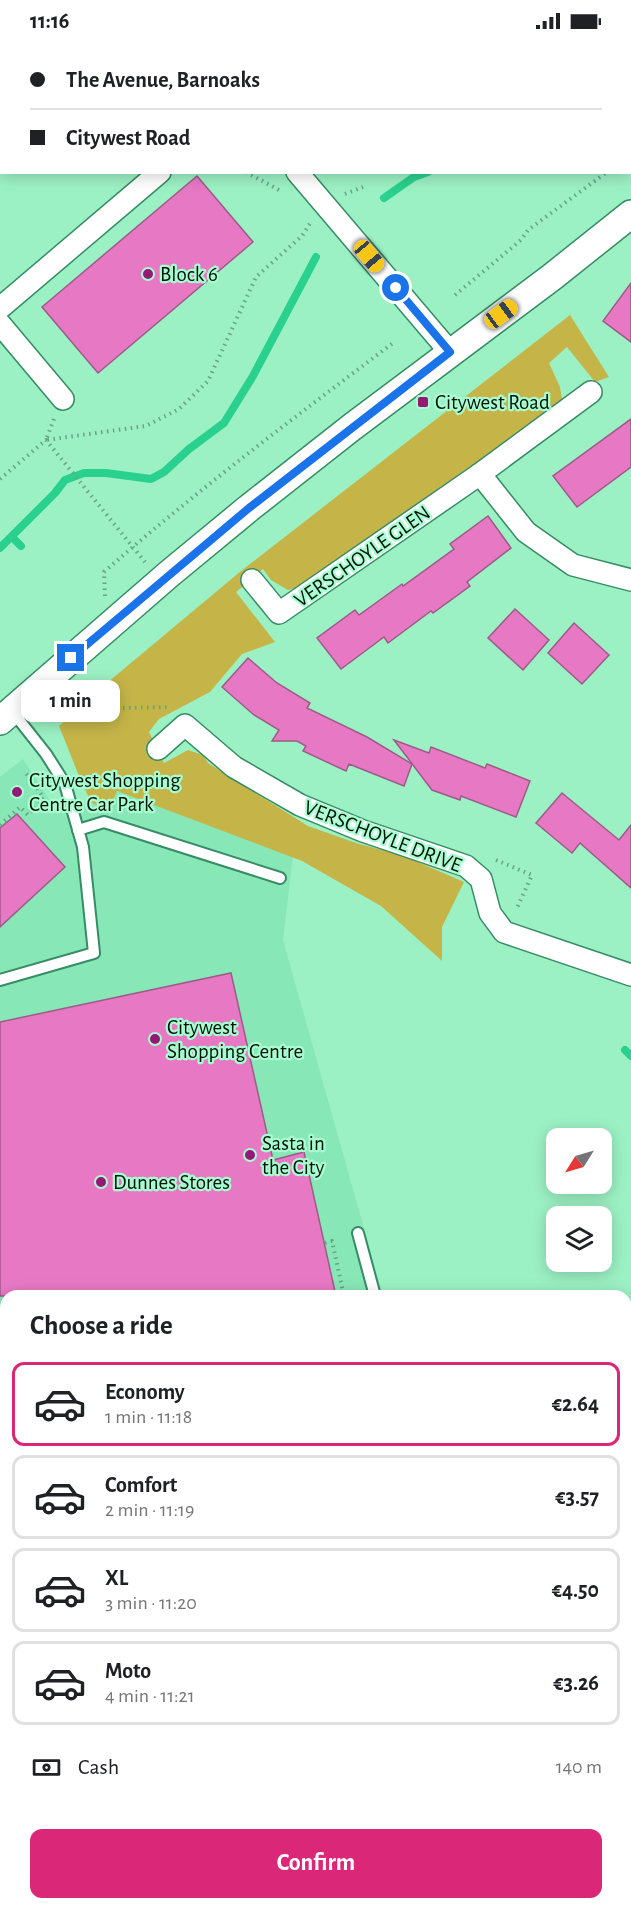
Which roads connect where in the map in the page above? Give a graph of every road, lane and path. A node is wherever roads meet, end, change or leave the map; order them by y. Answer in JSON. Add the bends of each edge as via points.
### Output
{"nodes":[{"id":1,"x":158,"y":174,"type":"edge"},
{"id":2,"x":250,"y":174,"type":"edge"},
{"id":3,"x":604,"y":174,"type":"edge"},
{"id":4,"x":306,"y":176,"type":"edge"},
{"id":5,"x":363,"y":187,"type":"dead end"},
{"id":6,"x":286,"y":193,"type":"dead end"},
{"id":7,"x":328,"y":208,"type":"junction"},
{"id":8,"x":631,"y":214,"type":"edge"},
{"id":9,"x":305,"y":215,"type":"dead end"},
{"id":10,"x":311,"y":222,"type":"junction"},
{"id":11,"x":455,"y":295,"type":"dead end"},
{"id":12,"x":0,"y":308,"type":"edge"},
{"id":13,"x":0,"y":324,"type":"edge"},
{"id":14,"x":393,"y":343,"type":"dead end"},
{"id":15,"x":450,"y":352,"type":"junction"},
{"id":16,"x":591,"y":392,"type":"dead end"},
{"id":17,"x":63,"y":399,"type":"joint"},
{"id":18,"x":46,"y":440,"type":"junction"},
{"id":19,"x":480,"y":474,"type":"junction"},
{"id":20,"x":0,"y":479,"type":"edge"},
{"id":21,"x":133,"y":547,"type":"junction"},
{"id":22,"x":104,"y":572,"type":"dead end"},
{"id":23,"x":252,"y":580,"type":"dead end"},
{"id":24,"x":631,"y":580,"type":"edge"},
{"id":25,"x":161,"y":581,"type":"junction"},
{"id":26,"x":6,"y":716,"type":"edge"},
{"id":27,"x":158,"y":749,"type":"dead end"},
{"id":28,"x":25,"y":772,"type":"dead end"},
{"id":29,"x":0,"y":825,"type":"edge"},
{"id":30,"x":78,"y":830,"type":"junction"},
{"id":31,"x":279,"y":878,"type":"dead end"},
{"id":32,"x":631,"y":975,"type":"edge"},
{"id":33,"x":0,"y":980,"type":"edge"},
{"id":34,"x":358,"y":1233,"type":"dead end"},
{"id":35,"x":325,"y":1243,"type":"dead end"},
{"id":36,"x":343,"y":1290,"type":"edge"},
{"id":37,"x":373,"y":1290,"type":"edge"}],
"edges":[{"from":1,"to":12,"type":"street"},
{"from":2,"to":6,"type":"path"},
{"from":3,"to":11,"type":"path","via":[[528,230]]},
{"from":4,"to":7,"type":"street"},
{"from":5,"to":7,"type":"path","via":[[347,192]]},
{"from":7,"to":10,"type":"path"},
{"from":7,"to":15,"type":"street"},
{"from":8,"to":15,"type":"street"},
{"from":9,"to":10,"type":"path"},
{"from":10,"to":18,"type":"path","via":[[302,236],[256,277],[208,381],[179,409],[146,426]]},
{"from":13,"to":17,"type":"street"},
{"from":14,"to":21,"type":"path"},
{"from":15,"to":25,"type":"street"},
{"from":16,"to":19,"type":"street","name":"VERSCHOYLE GLEN"},
{"from":17,"to":18,"type":"path"},
{"from":18,"to":20,"type":"path"},
{"from":18,"to":21,"type":"path"},
{"from":19,"to":23,"type":"street","name":"VERSCHOYLE GLEN","via":[[279,613]]},
{"from":19,"to":24,"type":"street","via":[[526,532],[573,565]]},
{"from":21,"to":22,"type":"path"},
{"from":21,"to":25,"type":"path"},
{"from":25,"to":26,"type":"street"},
{"from":26,"to":30,"type":"lane","via":[[46,754],[65,784]]},
{"from":27,"to":32,"type":"street","name":"VERSCHOYLE DRIVE","via":[[185,725],[234,767],[300,805],[466,866],[481,879],[490,913],[504,932]]},
{"from":28,"to":29,"type":"path","via":[[44,798],[28,815],[20,807]]},
{"from":30,"to":31,"type":"lane","via":[[104,822]]},
{"from":30,"to":33,"type":"lane","via":[[94,953]]},
{"from":34,"to":37,"type":"lane"},
{"from":35,"to":36,"type":"path","via":[[332,1241]]}]}
